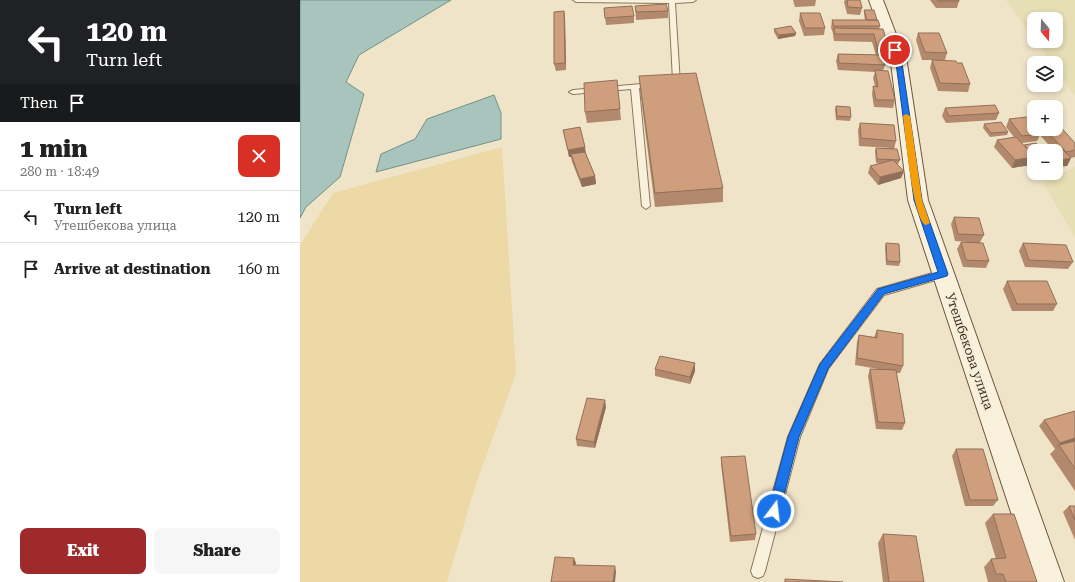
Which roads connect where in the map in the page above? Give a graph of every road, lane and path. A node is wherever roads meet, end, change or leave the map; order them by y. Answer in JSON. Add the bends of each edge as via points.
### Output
{"nodes":[{"id":1,"x":576,"y":0,"type":"edge"},
{"id":2,"x":693,"y":0,"type":"edge"},
{"id":3,"x":876,"y":0,"type":"edge"},
{"id":4,"x":672,"y":1,"type":"junction"},
{"id":5,"x":635,"y":87,"type":"junction"},
{"id":6,"x":573,"y":92,"type":"dead end"},
{"id":7,"x":646,"y":206,"type":"dead end"},
{"id":8,"x":944,"y":274,"type":"junction"},
{"id":9,"x":758,"y":571,"type":"dead end"},
{"id":10,"x":1049,"y":582,"type":"edge"}],
"edges":[{"from":1,"to":4,"type":"lane"},
{"from":2,"to":4,"type":"lane"},
{"from":3,"to":8,"type":"main road","name":"Утешбекова улица","via":[[899,63],[918,200]]},
{"from":4,"to":5,"type":"lane","via":[[678,82]]},
{"from":5,"to":6,"type":"lane"},
{"from":5,"to":7,"type":"lane"},
{"from":8,"to":9,"type":"lane","via":[[881,292],[824,367],[794,437]]},
{"from":8,"to":10,"type":"main road","name":"Утешбекова улица"}]}
